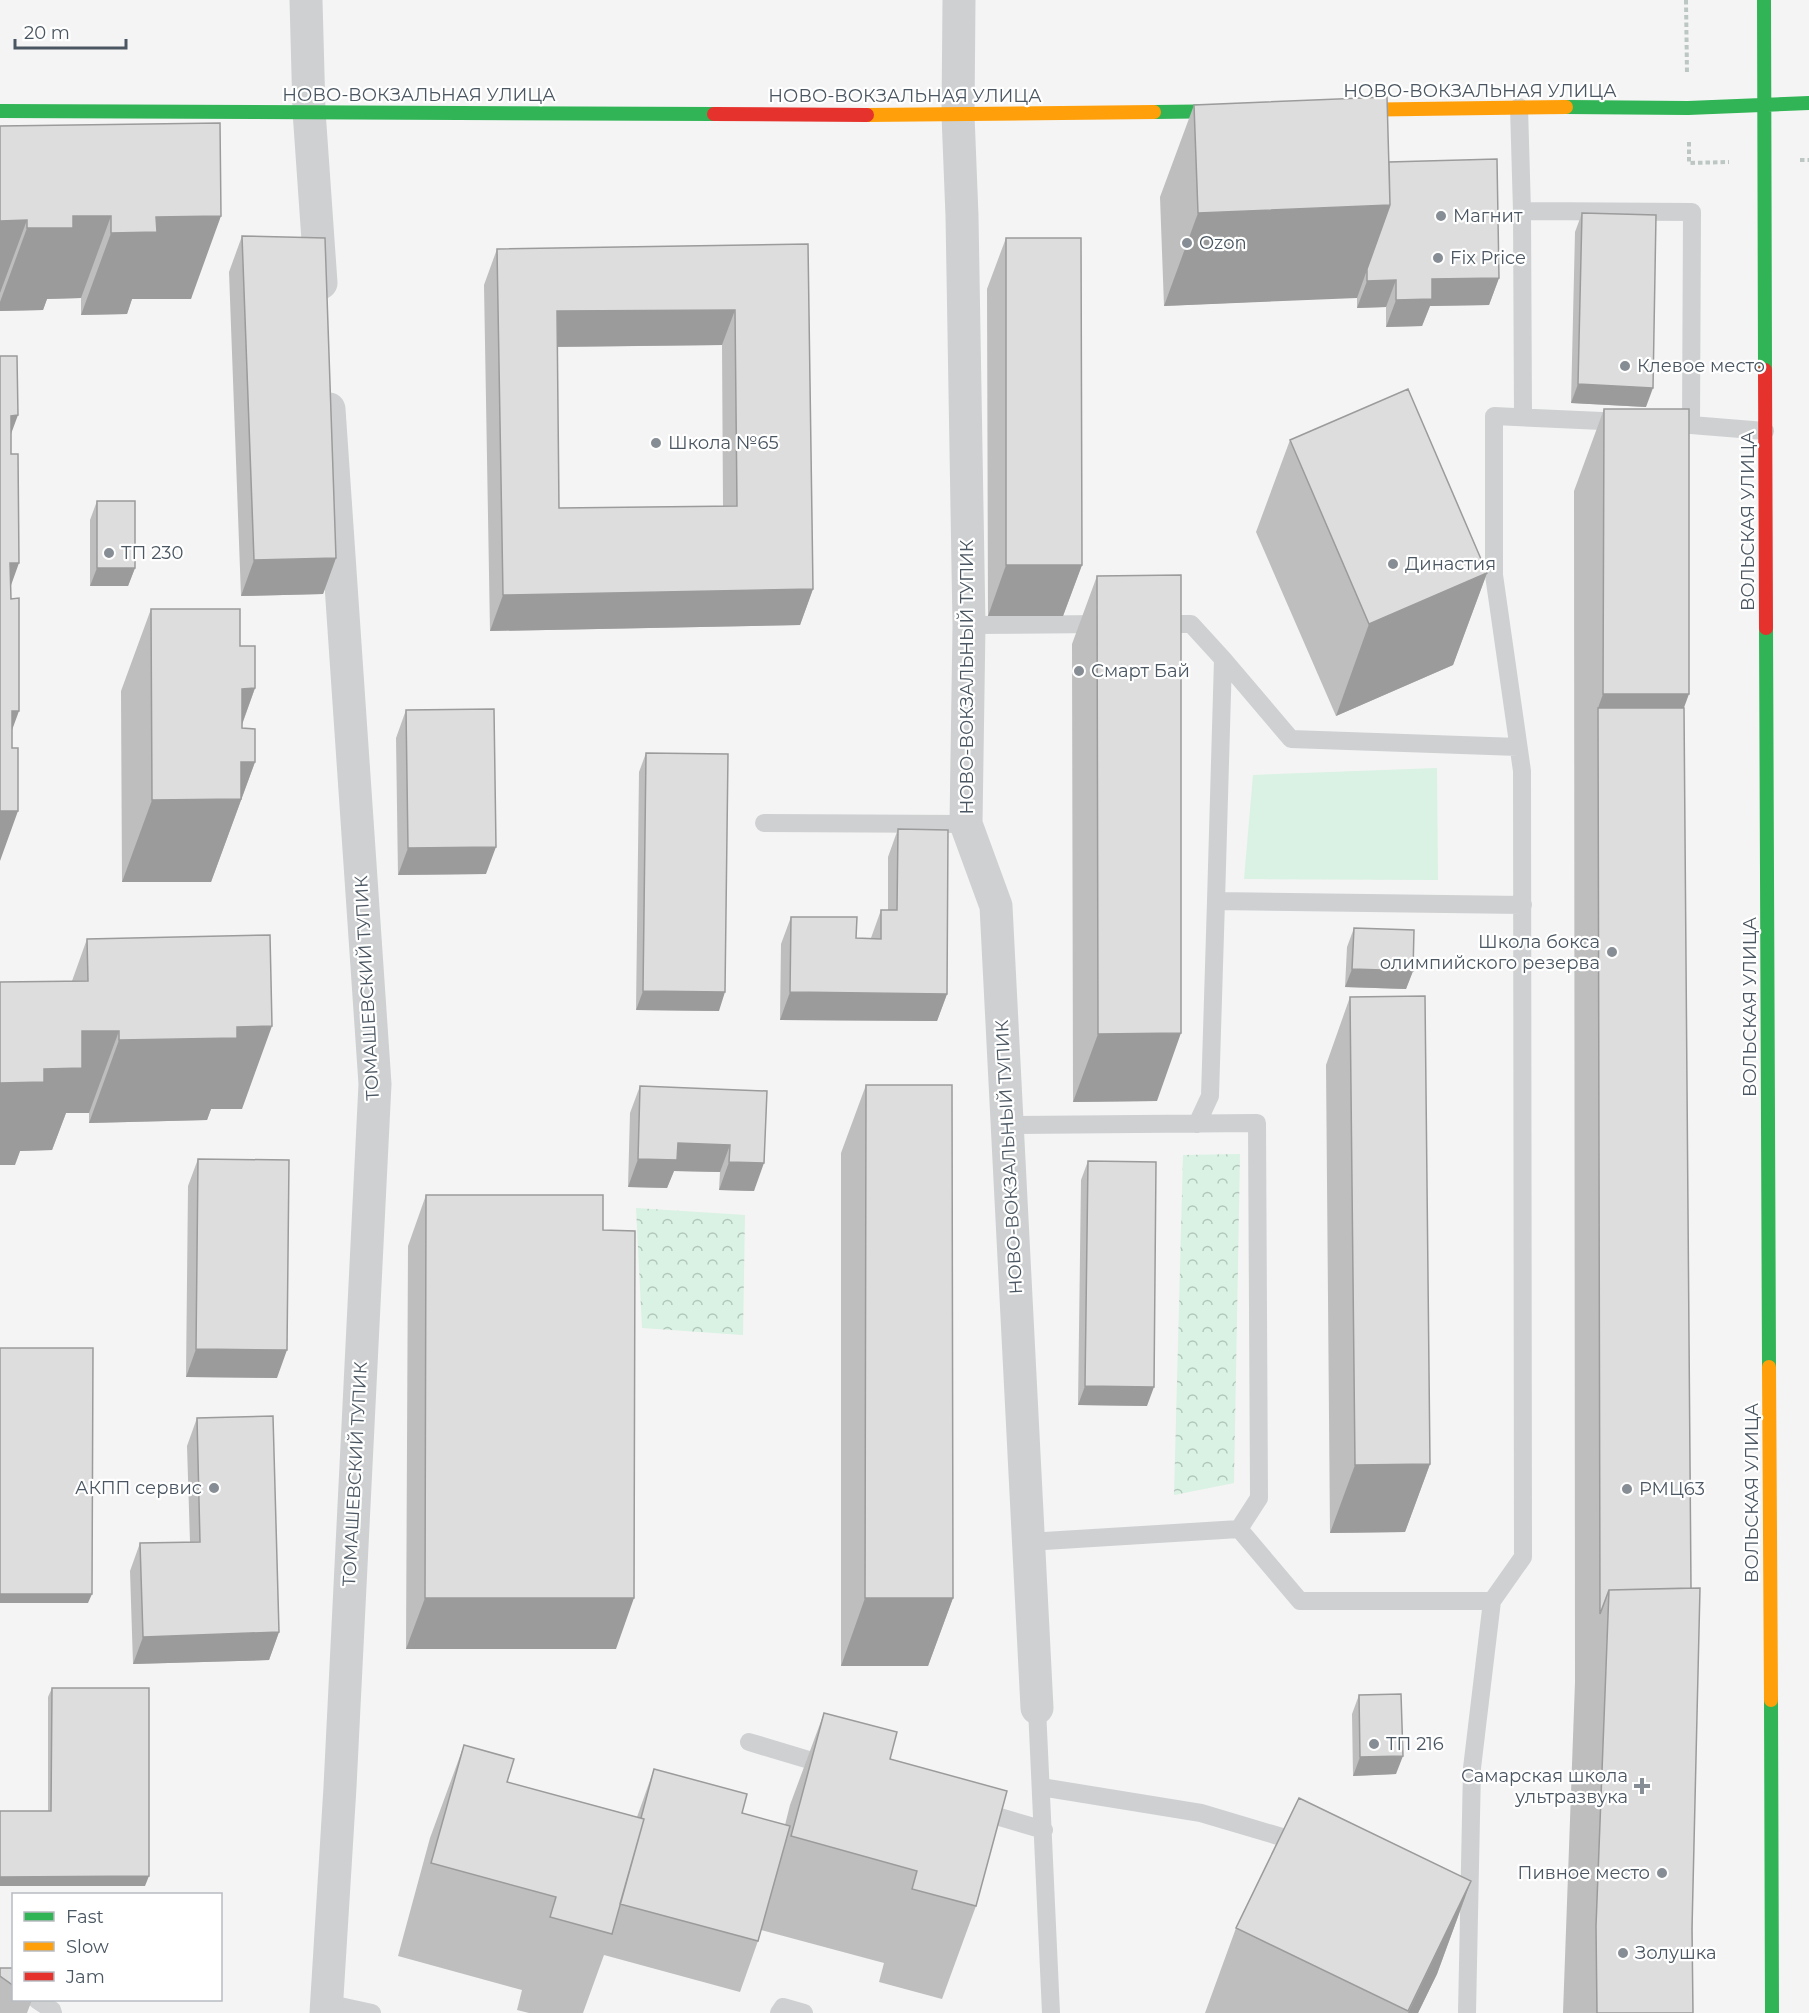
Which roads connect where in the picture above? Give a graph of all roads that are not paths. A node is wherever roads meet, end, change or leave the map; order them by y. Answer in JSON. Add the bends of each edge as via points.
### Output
{"nodes":[{"id":1,"x":306,"y":0,"type":"edge"},
{"id":2,"x":959,"y":0,"type":"edge"},
{"id":3,"x":1764,"y":0,"type":"edge"},
{"id":4,"x":1809,"y":103,"type":"edge"},
{"id":5,"x":1764,"y":104,"type":"junction"},
{"id":6,"x":1519,"y":107,"type":"junction"},
{"id":7,"x":1335,"y":110,"type":"edge"},
{"id":8,"x":0,"y":111,"type":"edge"},
{"id":9,"x":309,"y":111,"type":"junction"},
{"id":10,"x":1254,"y":111,"type":"edge"},
{"id":11,"x":958,"y":115,"type":"junction"},
{"id":12,"x":1522,"y":211,"type":"junction"},
{"id":13,"x":322,"y":311,"type":"edge"},
{"id":14,"x":327,"y":382,"type":"edge"},
{"id":15,"x":1523,"y":417,"type":"junction"},
{"id":16,"x":1691,"y":425,"type":"junction"},
{"id":17,"x":1765,"y":431,"type":"junction"},
{"id":18,"x":1121,"y":624,"type":"edge"},
{"id":19,"x":1144,"y":624,"type":"edge"},
{"id":20,"x":969,"y":625,"type":"junction"},
{"id":21,"x":1223,"y":660,"type":"junction"},
{"id":22,"x":1518,"y":747,"type":"junction"},
{"id":23,"x":764,"y":823,"type":"dead end"},
{"id":24,"x":966,"y":824,"type":"junction"},
{"id":25,"x":1216,"y":901,"type":"junction"},
{"id":26,"x":1523,"y":904,"type":"junction"},
{"id":27,"x":1197,"y":1124,"type":"junction"},
{"id":28,"x":1008,"y":1125,"type":"junction"},
{"id":29,"x":1239,"y":1529,"type":"junction"},
{"id":30,"x":1028,"y":1542,"type":"junction"},
{"id":31,"x":1492,"y":1601,"type":"junction"},
{"id":32,"x":1037,"y":1708,"type":"joint"},
{"id":33,"x":749,"y":1742,"type":"dead end"},
{"id":34,"x":851,"y":1772,"type":"edge"},
{"id":35,"x":1041,"y":1787,"type":"junction"},
{"id":36,"x":964,"y":1806,"type":"edge"},
{"id":37,"x":1044,"y":1830,"type":"junction"},
{"id":38,"x":1314,"y":1847,"type":"edge"},
{"id":39,"x":1447,"y":1890,"type":"edge"},
{"id":40,"x":1469,"y":1898,"type":"junction"},
{"id":41,"x":38,"y":2001,"type":"edge"},
{"id":42,"x":326,"y":2008,"type":"edge"},
{"id":43,"x":53,"y":2013,"type":"edge"},
{"id":44,"x":372,"y":2013,"type":"edge"},
{"id":45,"x":779,"y":2013,"type":"edge"},
{"id":46,"x":804,"y":2013,"type":"edge"},
{"id":47,"x":1051,"y":2013,"type":"edge"},
{"id":48,"x":1467,"y":2013,"type":"edge"},
{"id":49,"x":1772,"y":2013,"type":"edge"}],
"edges":[{"from":1,"to":9,"type":"street"},
{"from":2,"to":11,"type":"street","name":"НОВО-ВОКЗАЛЬНЫЙ ТУПИК"},
{"from":3,"to":5,"type":"main road","name":"ВОЛЬСКАЯ УЛИЦА"},
{"from":4,"to":5,"type":"main road","name":"НОВО-ВОКЗАЛЬНАЯ УЛИЦА"},
{"from":5,"to":6,"type":"main road","name":"НОВО-ВОКЗАЛЬНАЯ УЛИЦА","via":[[1688,108]]},
{"from":5,"to":17,"type":"main road","name":"ВОЛЬСКАЯ УЛИЦА"},
{"from":6,"to":7,"type":"main road","name":"НОВО-ВОКЗАЛЬНАЯ УЛИЦА"},
{"from":6,"to":12,"type":"lane"},
{"from":8,"to":9,"type":"main road","name":"НОВО-ВОКЗАЛЬНАЯ УЛИЦА"},
{"from":9,"to":11,"type":"main road","name":"НОВО-ВОКЗАЛЬНАЯ УЛИЦА"},
{"from":9,"to":13,"type":"street"},
{"from":10,"to":11,"type":"main road","name":"НОВО-ВОКЗАЛЬНАЯ УЛИЦА"},
{"from":11,"to":20,"type":"street","name":"НОВО-ВОКЗАЛЬНЫЙ ТУПИК"},
{"from":12,"to":15,"type":"lane"},
{"from":12,"to":16,"type":"lane","via":[[1692,213]]},
{"from":14,"to":42,"type":"street","name":"ТОМАШЕВСКИЙ ТУПИК","via":[[375,1084]]},
{"from":15,"to":16,"type":"lane"},
{"from":15,"to":22,"type":"lane","via":[[1494,416],[1494,575]]},
{"from":16,"to":17,"type":"lane"},
{"from":17,"to":49,"type":"main road","name":"ВОЛЬСКАЯ УЛИЦА"},
{"from":18,"to":20,"type":"lane"},
{"from":19,"to":21,"type":"lane","via":[[1191,624]]},
{"from":20,"to":24,"type":"street","name":"НОВО-ВОКЗАЛЬНЫЙ ТУПИК"},
{"from":21,"to":22,"type":"lane","via":[[1291,739]]},
{"from":21,"to":25,"type":"lane"},
{"from":22,"to":26,"type":"lane","via":[[1522,771]]},
{"from":23,"to":24,"type":"lane"},
{"from":24,"to":28,"type":"street","name":"НОВО-ВОКЗАЛЬНЫЙ ТУПИК","via":[[996,906]]},
{"from":25,"to":26,"type":"lane"},
{"from":25,"to":27,"type":"lane","via":[[1210,1096]]},
{"from":26,"to":31,"type":"lane","via":[[1523,1557]]},
{"from":27,"to":28,"type":"lane"},
{"from":27,"to":29,"type":"lane","via":[[1257,1123],[1258,1498]]},
{"from":28,"to":30,"type":"street","name":"НОВО-ВОКЗАЛЬНЫЙ ТУПИК"},
{"from":29,"to":30,"type":"lane"},
{"from":29,"to":31,"type":"lane","via":[[1300,1601]]},
{"from":30,"to":32,"type":"street","name":"НОВО-ВОКЗАЛЬНЫЙ ТУПИК"},
{"from":31,"to":40,"type":"lane","via":[[1472,1768]]},
{"from":32,"to":35,"type":"lane"},
{"from":33,"to":34,"type":"lane"},
{"from":35,"to":37,"type":"lane"},
{"from":35,"to":38,"type":"lane","via":[[1201,1813]]},
{"from":36,"to":37,"type":"lane"},
{"from":37,"to":47,"type":"lane"},
{"from":39,"to":40,"type":"lane"},
{"from":40,"to":48,"type":"lane"},
{"from":41,"to":43,"type":"lane"},
{"from":42,"to":44,"type":"lane"},
{"from":45,"to":46,"type":"lane","via":[[783,2007]]}]}
